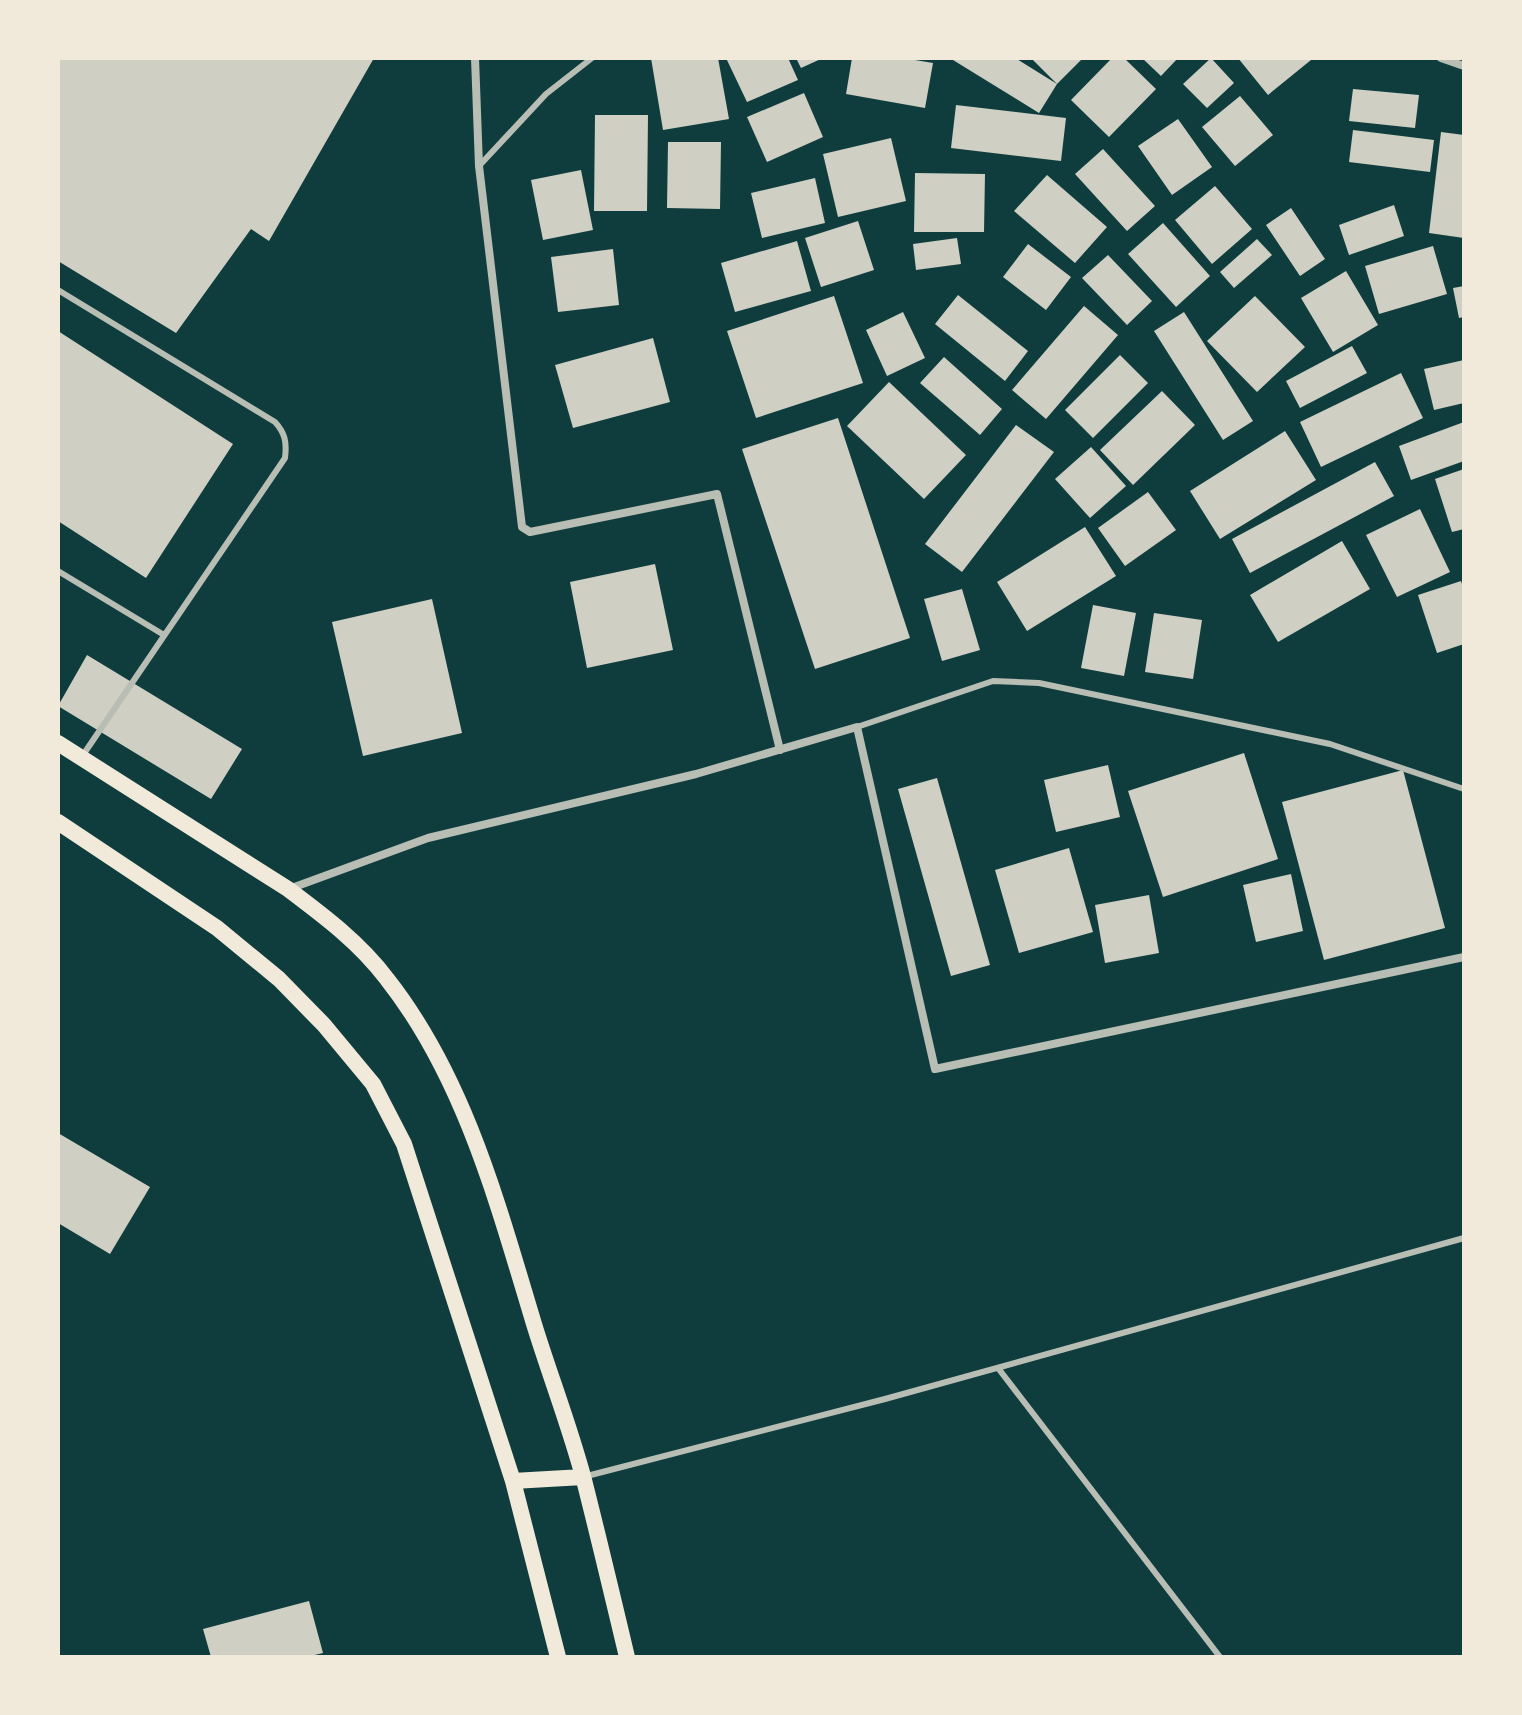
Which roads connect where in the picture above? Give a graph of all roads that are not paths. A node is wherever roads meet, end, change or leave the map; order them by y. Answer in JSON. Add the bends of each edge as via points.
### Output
{"nodes":[{"id":1,"x":475,"y":58,"type":"edge"},
{"id":2,"x":592,"y":58,"type":"edge"},
{"id":3,"x":1441,"y":58,"type":"edge"},
{"id":4,"x":1464,"y":66,"type":"edge"},
{"id":5,"x":479,"y":166,"type":"junction"},
{"id":6,"x":58,"y":290,"type":"edge"},
{"id":7,"x":58,"y":571,"type":"edge"},
{"id":8,"x":164,"y":635,"type":"junction"},
{"id":9,"x":857,"y":727,"type":"junction"},
{"id":10,"x":58,"y":743,"type":"edge"},
{"id":11,"x":780,"y":750,"type":"junction"},
{"id":12,"x":81,"y":757,"type":"junction"},
{"id":13,"x":1464,"y":789,"type":"edge"},
{"id":14,"x":58,"y":822,"type":"edge"},
{"id":15,"x":288,"y":889,"type":"junction"},
{"id":16,"x":1464,"y":957,"type":"edge"},
{"id":17,"x":1464,"y":1238,"type":"edge"},
{"id":18,"x":998,"y":1368,"type":"junction"},
{"id":19,"x":583,"y":1477,"type":"junction"},
{"id":20,"x":513,"y":1481,"type":"junction"},
{"id":21,"x":558,"y":1657,"type":"edge"},
{"id":22,"x":627,"y":1657,"type":"edge"},
{"id":23,"x":1220,"y":1657,"type":"edge"}],
"edges":[{"from":1,"to":5,"type":"street"},
{"from":2,"to":5,"type":"lane","via":[[546,94]]},
{"from":3,"to":4,"type":"street"},
{"from":5,"to":11,"type":"street","via":[[522,527],[530,532],[717,494]]},
{"from":6,"to":8,"type":"lane","via":[[275,422],[286,438],[285,458]]},
{"from":7,"to":8,"type":"lane"},
{"from":8,"to":12,"type":"lane"},
{"from":9,"to":11,"type":"street"},
{"from":9,"to":13,"type":"lane","via":[[993,681],[1013,680],[1330,744]]},
{"from":9,"to":16,"type":"street","via":[[935,1069]]},
{"from":10,"to":12,"type":"main road"},
{"from":11,"to":15,"type":"street","via":[[428,838]]},
{"from":12,"to":15,"type":"main road"},
{"from":14,"to":20,"type":"main road","via":[[217,928],[279,979],[373,1084],[404,1144]]},
{"from":15,"to":19,"type":"main road","via":[[357,945],[387,978],[437,1058],[490,1184]]},
{"from":17,"to":18,"type":"lane"},
{"from":18,"to":19,"type":"lane"},
{"from":18,"to":23,"type":"lane"},
{"from":19,"to":20,"type":"main road"},
{"from":19,"to":22,"type":"main road"},
{"from":20,"to":21,"type":"main road"}]}
